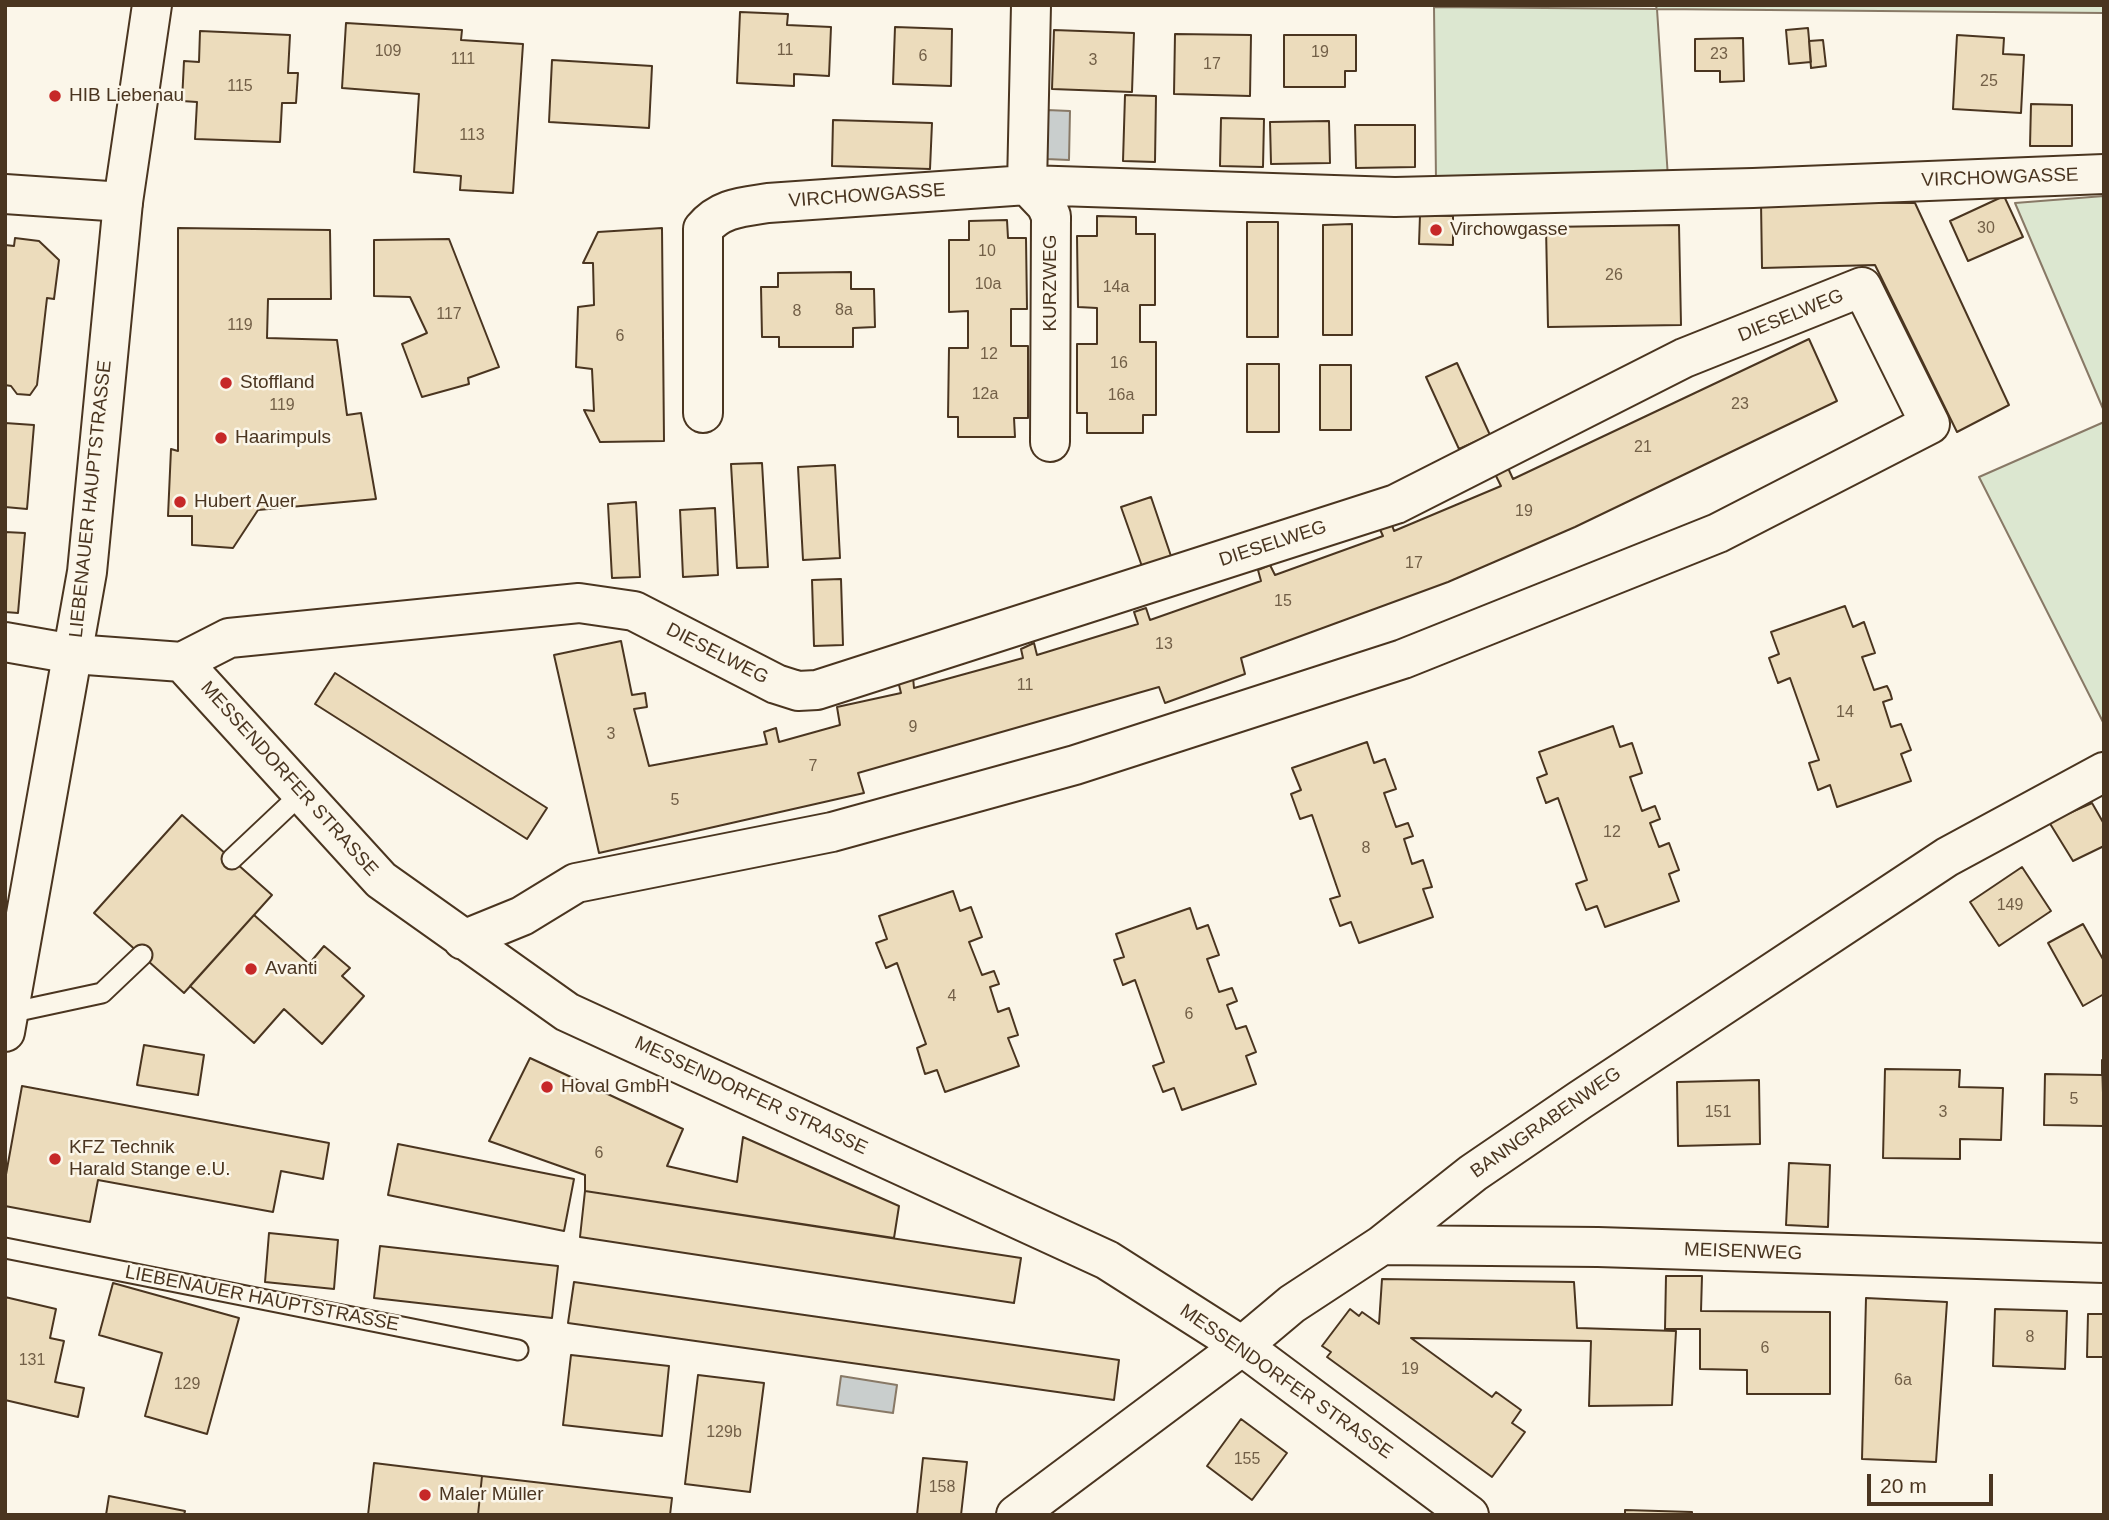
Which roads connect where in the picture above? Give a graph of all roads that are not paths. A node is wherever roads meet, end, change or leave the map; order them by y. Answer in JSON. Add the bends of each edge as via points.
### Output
{"nodes":[{"id":1,"x":152,"y":5,"type":"edge"},
{"id":2,"x":1031,"y":5,"type":"edge"},
{"id":3,"x":2104,"y":174,"type":"edge"},
{"id":4,"x":1027,"y":185,"type":"junction"},
{"id":5,"x":5,"y":194,"type":"edge"},
{"id":6,"x":123,"y":202,"type":"junction"},
{"id":7,"x":703,"y":413,"type":"dead end"},
{"id":8,"x":1049,"y":442,"type":"dead end"},
{"id":9,"x":5,"y":642,"type":"edge"},
{"id":10,"x":73,"y":654,"type":"junction"},
{"id":11,"x":182,"y":662,"type":"junction"},
{"id":12,"x":2104,"y":772,"type":"edge"},
{"id":13,"x":302,"y":793,"type":"junction"},
{"id":14,"x":232,"y":859,"type":"dead end"},
{"id":15,"x":463,"y":940,"type":"junction"},
{"id":16,"x":142,"y":955,"type":"dead end"},
{"id":17,"x":7,"y":1022,"type":"edge"},
{"id":18,"x":1382,"y":1245,"type":"junction"},
{"id":19,"x":5,"y":1248,"type":"edge"},
{"id":20,"x":2104,"y":1263,"type":"edge"},
{"id":21,"x":1242,"y":1346,"type":"junction"},
{"id":22,"x":518,"y":1350,"type":"dead end"},
{"id":23,"x":1016,"y":1515,"type":"edge"},
{"id":24,"x":1469,"y":1515,"type":"edge"}],
"edges":[{"from":1,"to":6,"type":"street","name":"LIEBENAUER HAUPTSTRASSE"},
{"from":2,"to":4,"type":"street"},
{"from":3,"to":4,"type":"street","name":"VIRCHOWGASSE","via":[[1395,197]]},
{"from":4,"to":7,"type":"street","name":"VIRCHOWGASSE","via":[[768,203],[730,209],[711,219],[703,229]]},
{"from":4,"to":8,"type":"street","name":"KURZWEG","via":[[1051,216]]},
{"from":5,"to":6,"type":"street"},
{"from":6,"to":10,"type":"street","name":"LIEBENAUER HAUPTSTRASSE","via":[[90,547]]},
{"from":9,"to":10,"type":"street"},
{"from":10,"to":11,"type":"street"},
{"from":10,"to":17,"type":"street","name":"LIEBENAUER HAUPTSTRASSE"},
{"from":11,"to":13,"type":"street","name":"MESSENDORFER STRASSE"},
{"from":11,"to":15,"type":"street","name":"DIESELWEG","via":[[229,638],[579,603],[634,611],[776,684],[798,691],[817,690],[1396,504],[1684,358],[1862,287],[1930,424],[1718,533],[1403,659],[1075,765],[845,828],[576,883],[522,916]]},
{"from":12,"to":18,"type":"street","name":"BANNGRABENWEG","via":[[1947,857],[1877,902],[1484,1166]]},
{"from":13,"to":14,"type":"lane"},
{"from":13,"to":15,"type":"street","name":"MESSENDORFER STRASSE","via":[[381,880]]},
{"from":15,"to":21,"type":"street","name":"MESSENDORFER STRASSE","via":[[567,1012],[1107,1260]]},
{"from":16,"to":17,"type":"lane","via":[[102,993]]},
{"from":18,"to":20,"type":"street","name":"MEISENWEG"},
{"from":18,"to":21,"type":"street","name":"BANNGRABENWEG","via":[[1292,1304]]},
{"from":19,"to":22,"type":"lane","name":"LIEBENAUER HAUPTSTRASSE"},
{"from":21,"to":23,"type":"street","name":"BANNGRABENWEG"},
{"from":21,"to":24,"type":"street","name":"MESSENDORFER STRASSE"}]}
